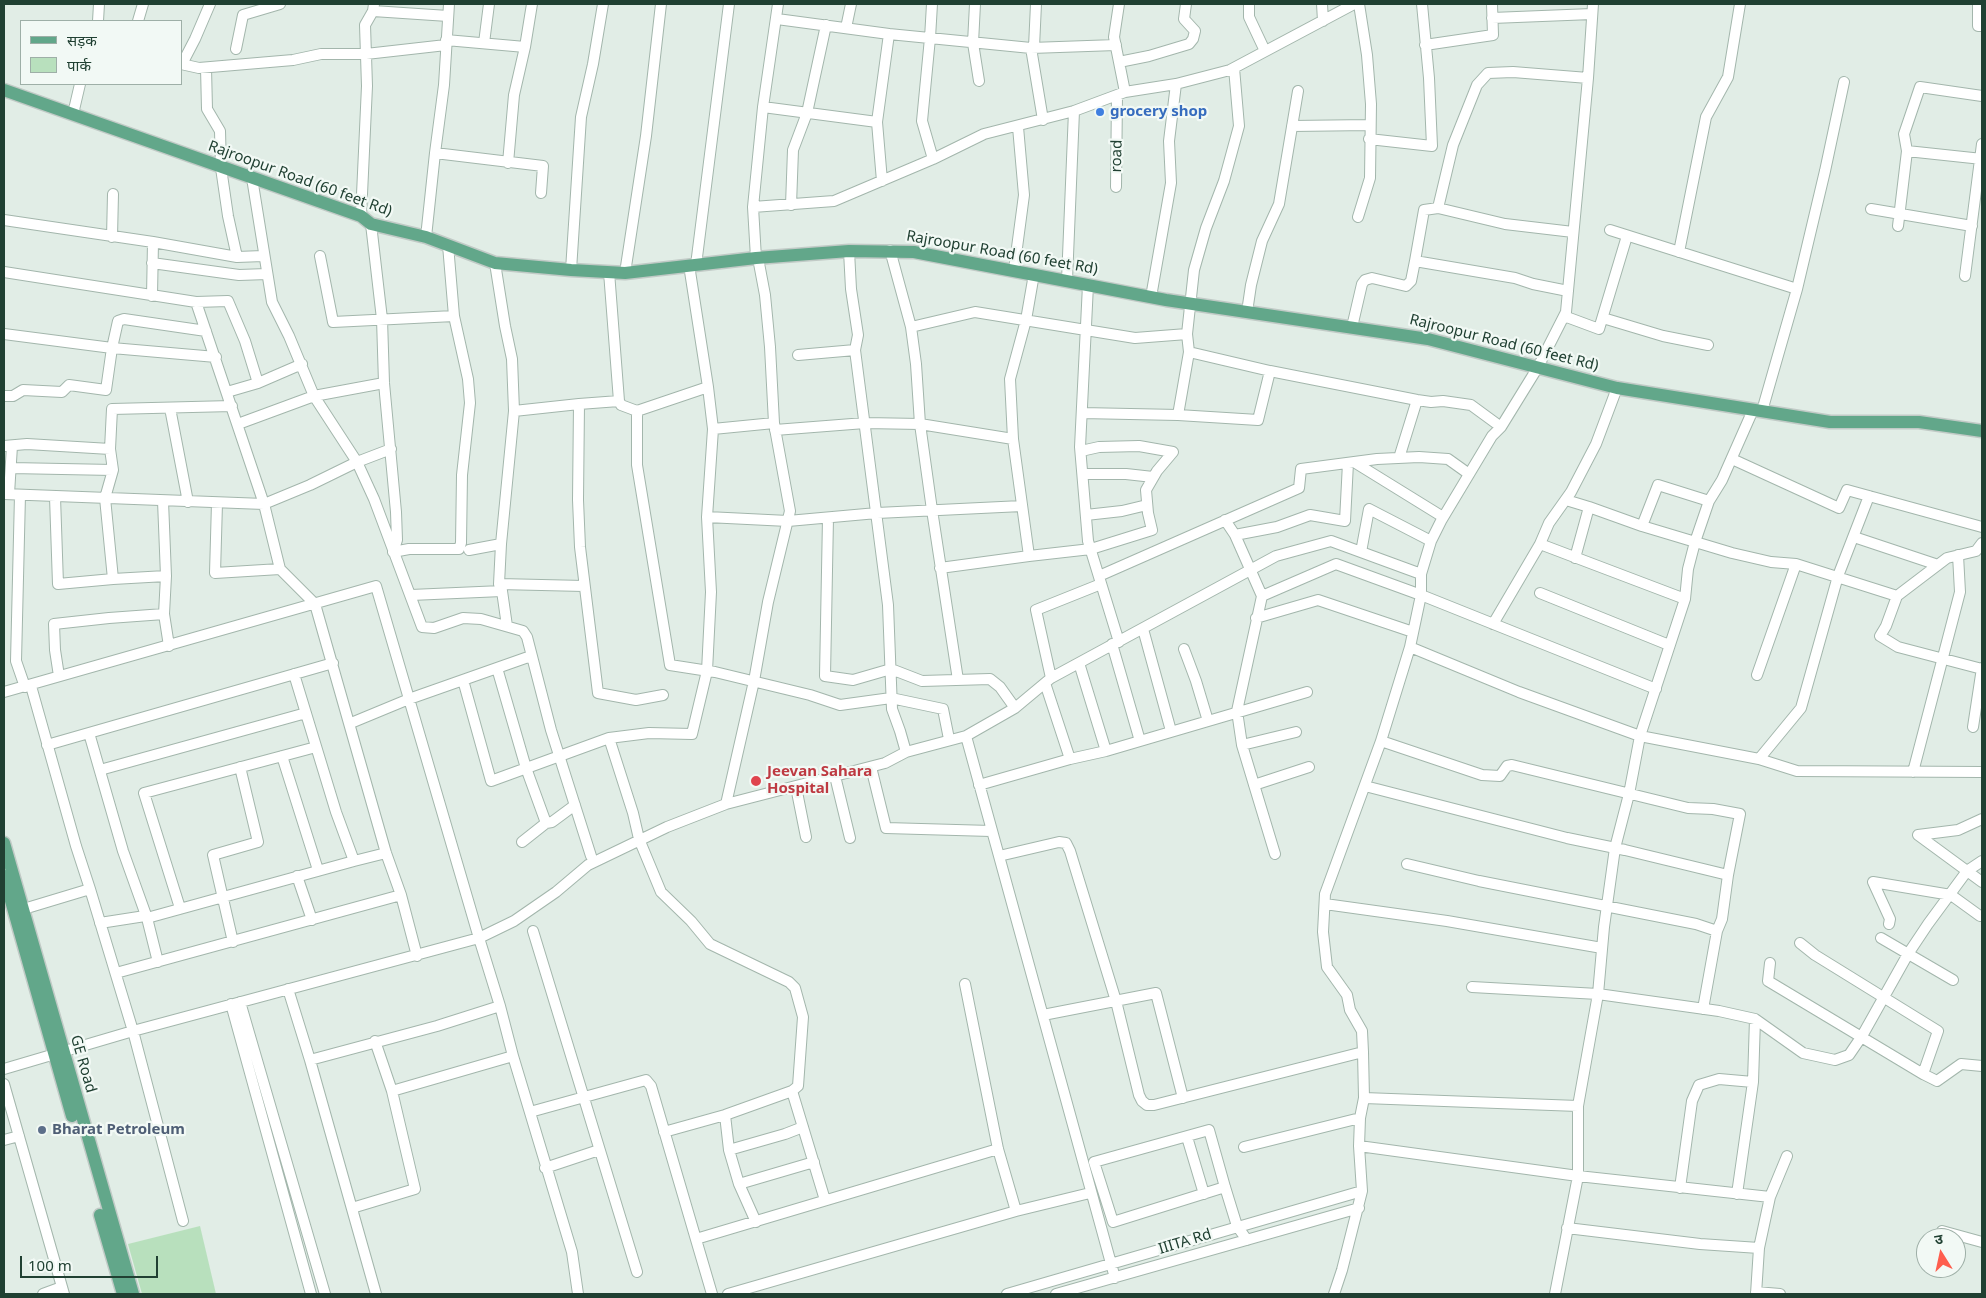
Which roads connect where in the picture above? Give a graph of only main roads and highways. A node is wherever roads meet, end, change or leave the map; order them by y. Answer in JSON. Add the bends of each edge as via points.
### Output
{"nodes":[{"id":1,"x":4,"y":90,"type":"edge"},
{"id":2,"x":1982,"y":432,"type":"edge"},
{"id":3,"x":4,"y":843,"type":"edge"},
{"id":4,"x":4,"y":876,"type":"edge"},
{"id":5,"x":18,"y":910,"type":"junction"},
{"id":6,"x":127,"y":1291,"type":"edge"}],
"edges":[{"from":1,"to":2,"type":"main road","name":"Rajroopur Road (60 feet Rd)","via":[[495,263],[625,272],[849,251],[914,252],[1190,304],[1428,339],[1617,388],[1830,422],[1919,422]]},
{"from":3,"to":5,"type":"main road","name":"GE Road"},
{"from":4,"to":5,"type":"main road","name":"GE Road"},
{"from":5,"to":6,"type":"main road","name":"GE Road"}]}
